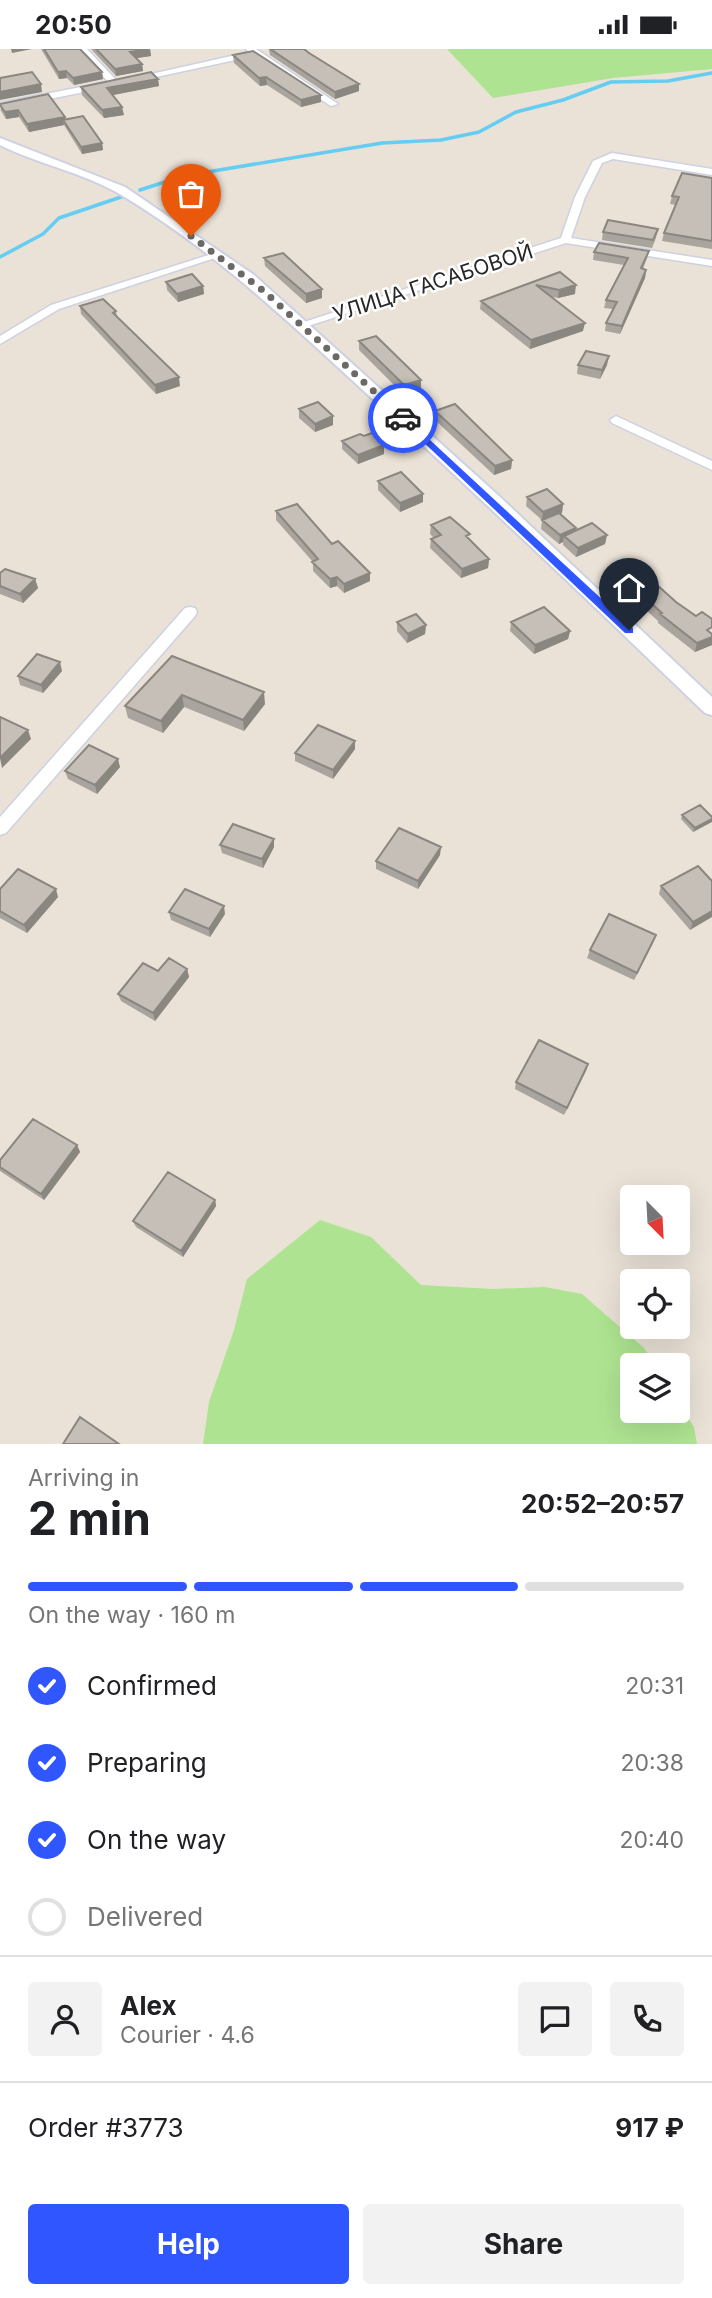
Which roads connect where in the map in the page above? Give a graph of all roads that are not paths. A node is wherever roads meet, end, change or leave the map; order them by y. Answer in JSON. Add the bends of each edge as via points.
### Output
{"nodes":[{"id":1,"x":82,"y":49,"type":"edge"},
{"id":2,"x":252,"y":51,"type":"edge"},
{"id":3,"x":114,"y":83,"type":"junction"},
{"id":4,"x":334,"y":104,"type":"dead end"},
{"id":5,"x":0,"y":106,"type":"edge"},
{"id":6,"x":0,"y":141,"type":"edge"},
{"id":7,"x":712,"y":172,"type":"edge"},
{"id":8,"x":565,"y":240,"type":"junction"},
{"id":9,"x":219,"y":255,"type":"junction"},
{"id":10,"x":712,"y":263,"type":"edge"},
{"id":11,"x":301,"y":325,"type":"junction"},
{"id":12,"x":0,"y":341,"type":"edge"},
{"id":13,"x":616,"y":420,"type":"dead end"},
{"id":14,"x":712,"y":466,"type":"edge"},
{"id":15,"x":190,"y":612,"type":"dead end"},
{"id":16,"x":712,"y":708,"type":"edge"},
{"id":17,"x":0,"y":828,"type":"edge"}],
"edges":[{"from":1,"to":3,"type":"street"},
{"from":2,"to":3,"type":"street"},
{"from":2,"to":4,"type":"street"},
{"from":3,"to":5,"type":"street"},
{"from":6,"to":9,"type":"street","via":[[121,190]]},
{"from":7,"to":8,"type":"street","via":[[612,156],[598,161]]},
{"from":8,"to":10,"type":"street"},
{"from":8,"to":11,"type":"street","name":"УЛИЦА ГАСАБОВОЙ"},
{"from":9,"to":11,"type":"street"},
{"from":9,"to":12,"type":"street","via":[[55,307]]},
{"from":11,"to":16,"type":"street"},
{"from":13,"to":14,"type":"street"},
{"from":15,"to":17,"type":"street"}]}
